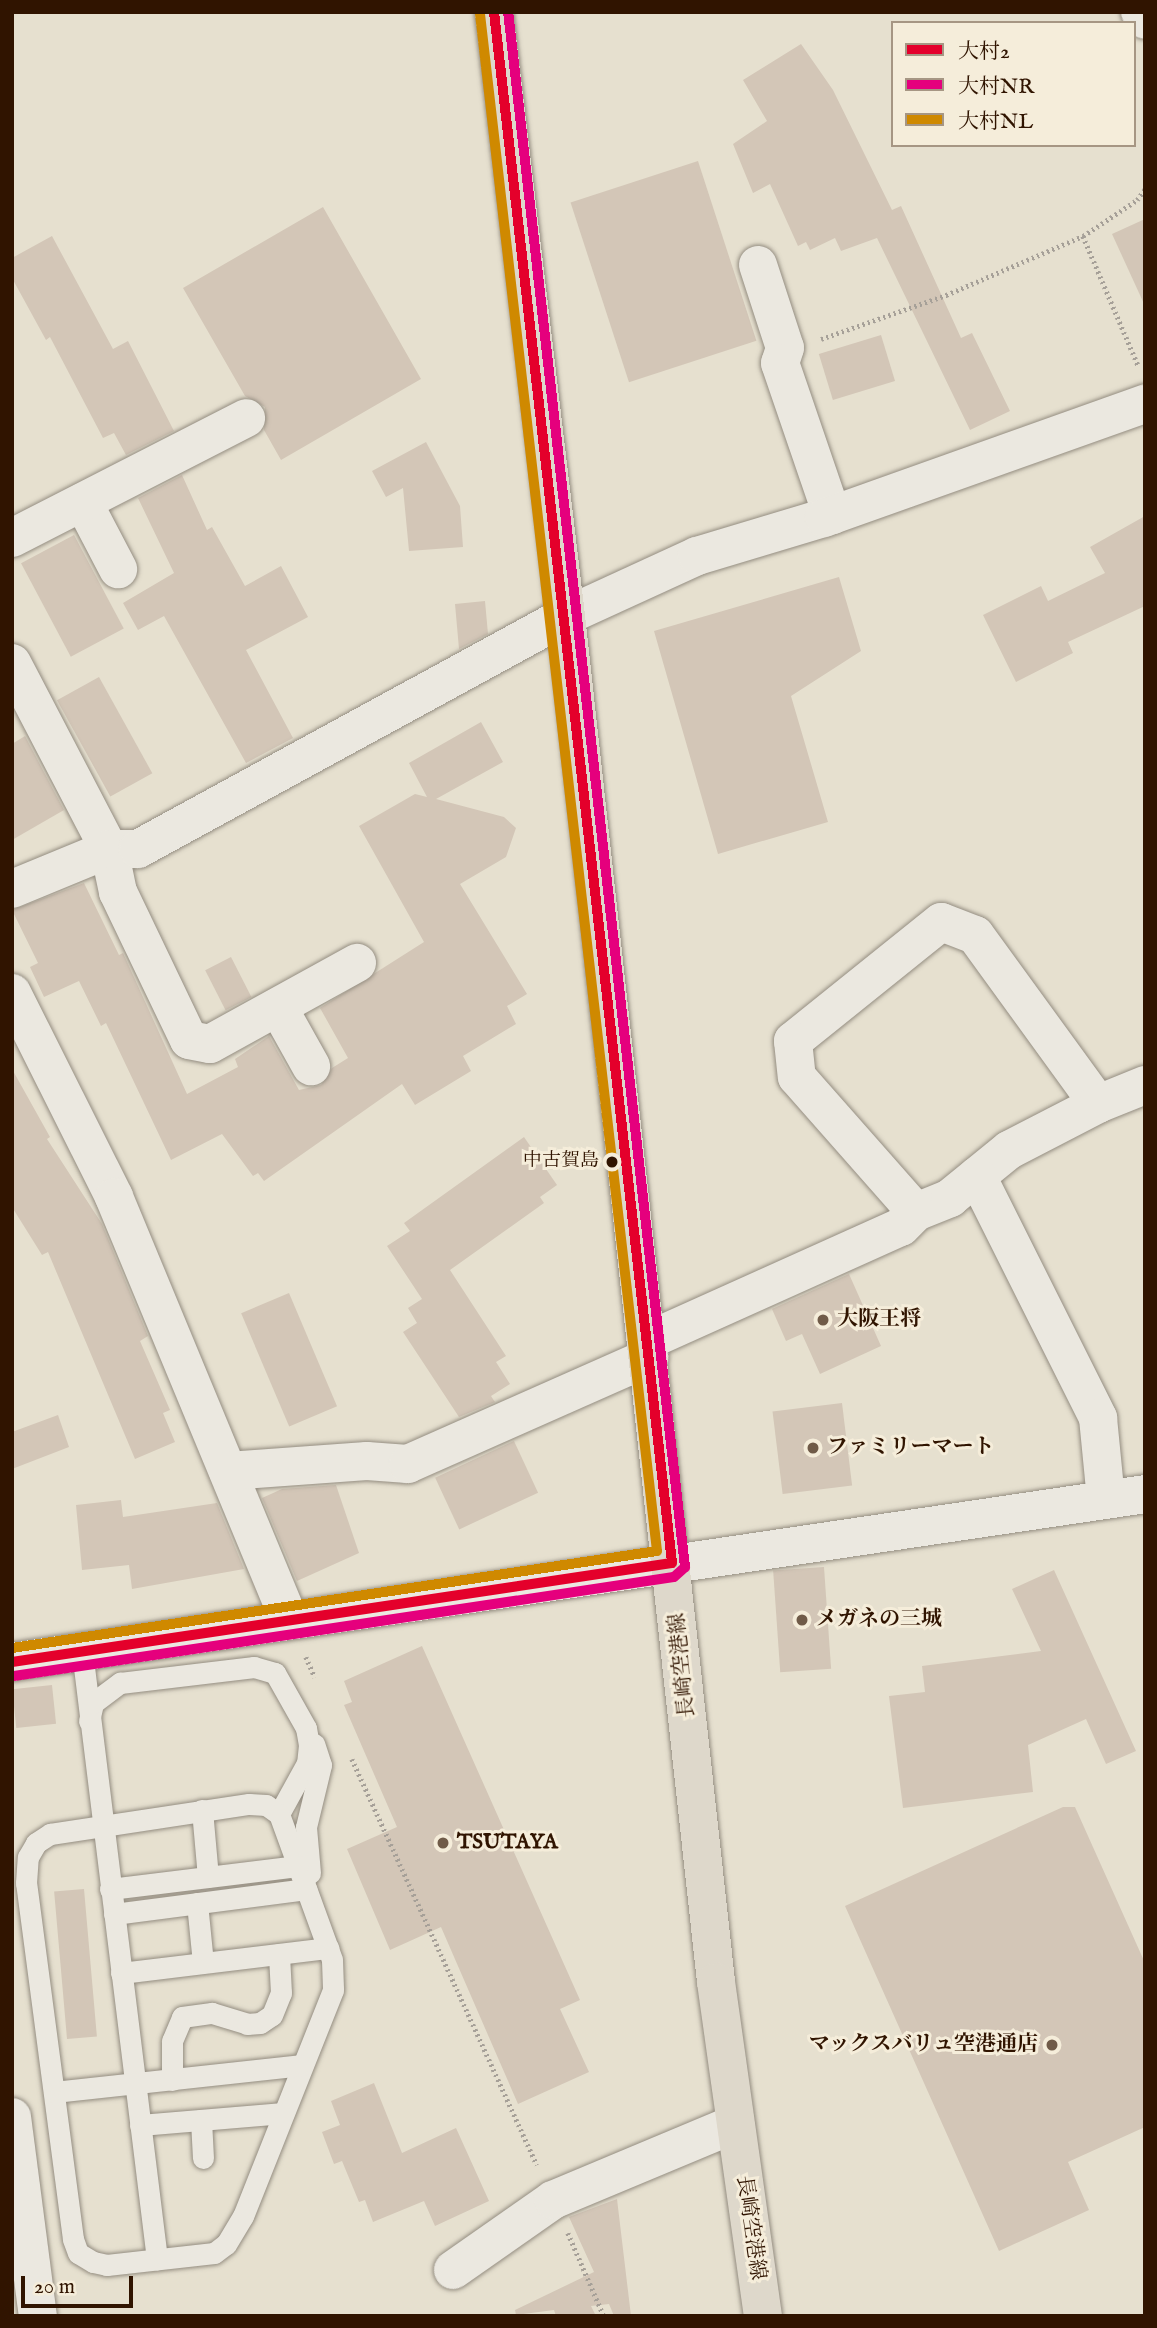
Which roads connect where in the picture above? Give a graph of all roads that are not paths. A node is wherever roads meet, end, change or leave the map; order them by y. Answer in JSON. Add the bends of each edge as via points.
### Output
{"nodes":[{"id":1,"x":494,"y":12,"type":"edge"},
{"id":2,"x":1140,"y":12,"type":"edge"},
{"id":3,"x":1145,"y":20,"type":"edge"},
{"id":4,"x":758,"y":265,"type":"dead end"},
{"id":5,"x":1145,"y":404,"type":"edge"},
{"id":6,"x":246,"y":418,"type":"dead end"},
{"id":7,"x":83,"y":502,"type":"junction"},
{"id":8,"x":832,"y":515,"type":"junction"},
{"id":9,"x":12,"y":538,"type":"edge"},
{"id":10,"x":118,"y":569,"type":"dead end"},
{"id":11,"x":566,"y":616,"type":"junction"},
{"id":12,"x":12,"y":663,"type":"edge"},
{"id":13,"x":109,"y":849,"type":"junction"},
{"id":14,"x":12,"y":890,"type":"edge"},
{"id":15,"x":357,"y":963,"type":"dead end"},
{"id":16,"x":12,"y":993,"type":"edge"},
{"id":17,"x":278,"y":1007,"type":"junction"},
{"id":18,"x":311,"y":1066,"type":"dead end"},
{"id":19,"x":1145,"y":1085,"type":"edge"},
{"id":20,"x":1098,"y":1104,"type":"junction"},
{"id":21,"x":977,"y":1176,"type":"junction"},
{"id":22,"x":916,"y":1212,"type":"junction"},
{"id":23,"x":648,"y":1349,"type":"junction"},
{"id":24,"x":228,"y":1471,"type":"junction"},
{"id":25,"x":1145,"y":1494,"type":"edge"},
{"id":26,"x":1106,"y":1500,"type":"junction"},
{"id":27,"x":672,"y":1563,"type":"junction"},
{"id":28,"x":288,"y":1618,"type":"junction"},
{"id":29,"x":82,"y":1651,"type":"junction"},
{"id":30,"x":12,"y":1662,"type":"edge"},
{"id":31,"x":88,"y":1723,"type":"junction"},
{"id":32,"x":306,"y":1728,"type":"junction"},
{"id":33,"x":202,"y":1810,"type":"junction"},
{"id":34,"x":279,"y":1814,"type":"junction"},
{"id":35,"x":102,"y":1823,"type":"junction"},
{"id":36,"x":298,"y":1866,"type":"junction"},
{"id":37,"x":208,"y":1877,"type":"junction"},
{"id":38,"x":110,"y":1889,"type":"junction"},
{"id":39,"x":306,"y":1889,"type":"junction"},
{"id":40,"x":197,"y":1903,"type":"junction"},
{"id":41,"x":315,"y":1913,"type":"junction"},
{"id":42,"x":114,"y":1914,"type":"junction"},
{"id":43,"x":328,"y":1948,"type":"junction"},
{"id":44,"x":279,"y":1954,"type":"junction"},
{"id":45,"x":203,"y":1963,"type":"junction"},
{"id":46,"x":121,"y":1973,"type":"junction"},
{"id":47,"x":303,"y":2065,"type":"junction"},
{"id":48,"x":172,"y":2080,"type":"junction"},
{"id":49,"x":135,"y":2084,"type":"junction"},
{"id":50,"x":54,"y":2092,"type":"junction"},
{"id":51,"x":284,"y":2113,"type":"junction"},
{"id":52,"x":12,"y":2117,"type":"edge"},
{"id":53,"x":201,"y":2120,"type":"junction"},
{"id":54,"x":735,"y":2124,"type":"junction"},
{"id":55,"x":140,"y":2125,"type":"junction"},
{"id":56,"x":203,"y":2158,"type":"dead end"},
{"id":57,"x":157,"y":2259,"type":"junction"},
{"id":58,"x":453,"y":2270,"type":"dead end"},
{"id":59,"x":38,"y":2316,"type":"edge"},
{"id":60,"x":763,"y":2316,"type":"edge"}],
"edges":[{"from":1,"to":11,"type":"main road","name":"長崎空港線"},
{"from":2,"to":3,"type":"street"},
{"from":4,"to":8,"type":"street","via":[[784,352],[780,363]]},
{"from":5,"to":8,"type":"street"},
{"from":6,"to":7,"type":"street"},
{"from":7,"to":9,"type":"street"},
{"from":7,"to":10,"type":"street"},
{"from":8,"to":11,"type":"street","via":[[697,556]]},
{"from":11,"to":13,"type":"street","via":[[138,849]]},
{"from":11,"to":23,"type":"main road","name":"長崎空港線"},
{"from":12,"to":13,"type":"street"},
{"from":13,"to":14,"type":"street"},
{"from":13,"to":17,"type":"street","via":[[118,892],[189,1040],[210,1044]]},
{"from":15,"to":17,"type":"street"},
{"from":16,"to":24,"type":"street","via":[[114,1197]]},
{"from":17,"to":18,"type":"street"},
{"from":19,"to":20,"type":"street"},
{"from":20,"to":21,"type":"street","via":[[1009,1150]]},
{"from":20,"to":22,"type":"street","via":[[975,935],[941,922],[793,1041],[797,1077]]},
{"from":21,"to":22,"type":"street","via":[[950,1198]]},
{"from":21,"to":26,"type":"street","via":[[1098,1418]]},
{"from":22,"to":23,"type":"street","via":[[901,1227]]},
{"from":23,"to":24,"type":"street","via":[[408,1464],[367,1461]]},
{"from":23,"to":27,"type":"main road","name":"長崎空港線"},
{"from":24,"to":28,"type":"street"},
{"from":25,"to":26,"type":"street"},
{"from":26,"to":27,"type":"street"},
{"from":27,"to":28,"type":"street"},
{"from":27,"to":54,"type":"main road","name":"長崎空港線"},
{"from":28,"to":29,"type":"street"},
{"from":29,"to":30,"type":"street"},
{"from":29,"to":31,"type":"lane"},
{"from":31,"to":32,"type":"lane","via":[[93,1703],[120,1683],[254,1667],[275,1673],[283,1682]]},
{"from":31,"to":35,"type":"lane"},
{"from":32,"to":34,"type":"lane","via":[[307,1763]]},
{"from":32,"to":41,"type":"lane","via":[[321,1765],[306,1827]]},
{"from":33,"to":34,"type":"lane","via":[[249,1804],[267,1805]]},
{"from":33,"to":35,"type":"lane"},
{"from":33,"to":37,"type":"lane"},
{"from":34,"to":36,"type":"lane"},
{"from":35,"to":38,"type":"lane"},
{"from":35,"to":50,"type":"lane","via":[[50,1834],[36,1843],[28,1857],[26,1883]]},
{"from":36,"to":37,"type":"lane"},
{"from":36,"to":39,"type":"lane"},
{"from":37,"to":38,"type":"lane"},
{"from":38,"to":42,"type":"lane"},
{"from":39,"to":40,"type":"lane"},
{"from":39,"to":41,"type":"lane"},
{"from":40,"to":42,"type":"lane"},
{"from":40,"to":45,"type":"lane"},
{"from":41,"to":43,"type":"lane"},
{"from":42,"to":46,"type":"lane"},
{"from":43,"to":44,"type":"lane"},
{"from":43,"to":47,"type":"lane","via":[[336,1976]]},
{"from":44,"to":45,"type":"lane"},
{"from":44,"to":48,"type":"lane","via":[[281,1993],[272,2015],[247,2024],[212,2013],[182,2017],[172,2041]]},
{"from":45,"to":46,"type":"lane"},
{"from":46,"to":49,"type":"lane"},
{"from":47,"to":48,"type":"lane"},
{"from":47,"to":51,"type":"lane"},
{"from":48,"to":49,"type":"lane"},
{"from":49,"to":50,"type":"lane"},
{"from":49,"to":55,"type":"lane"},
{"from":50,"to":57,"type":"lane","via":[[78,2253],[107,2265]]},
{"from":51,"to":53,"type":"lane"},
{"from":51,"to":57,"type":"lane","via":[[243,2216],[226,2244],[214,2253]]},
{"from":52,"to":59,"type":"street"},
{"from":53,"to":55,"type":"lane"},
{"from":53,"to":56,"type":"lane"},
{"from":54,"to":58,"type":"street","via":[[553,2200]]},
{"from":54,"to":60,"type":"main road","name":"長崎空港線"},
{"from":55,"to":57,"type":"lane"}]}
